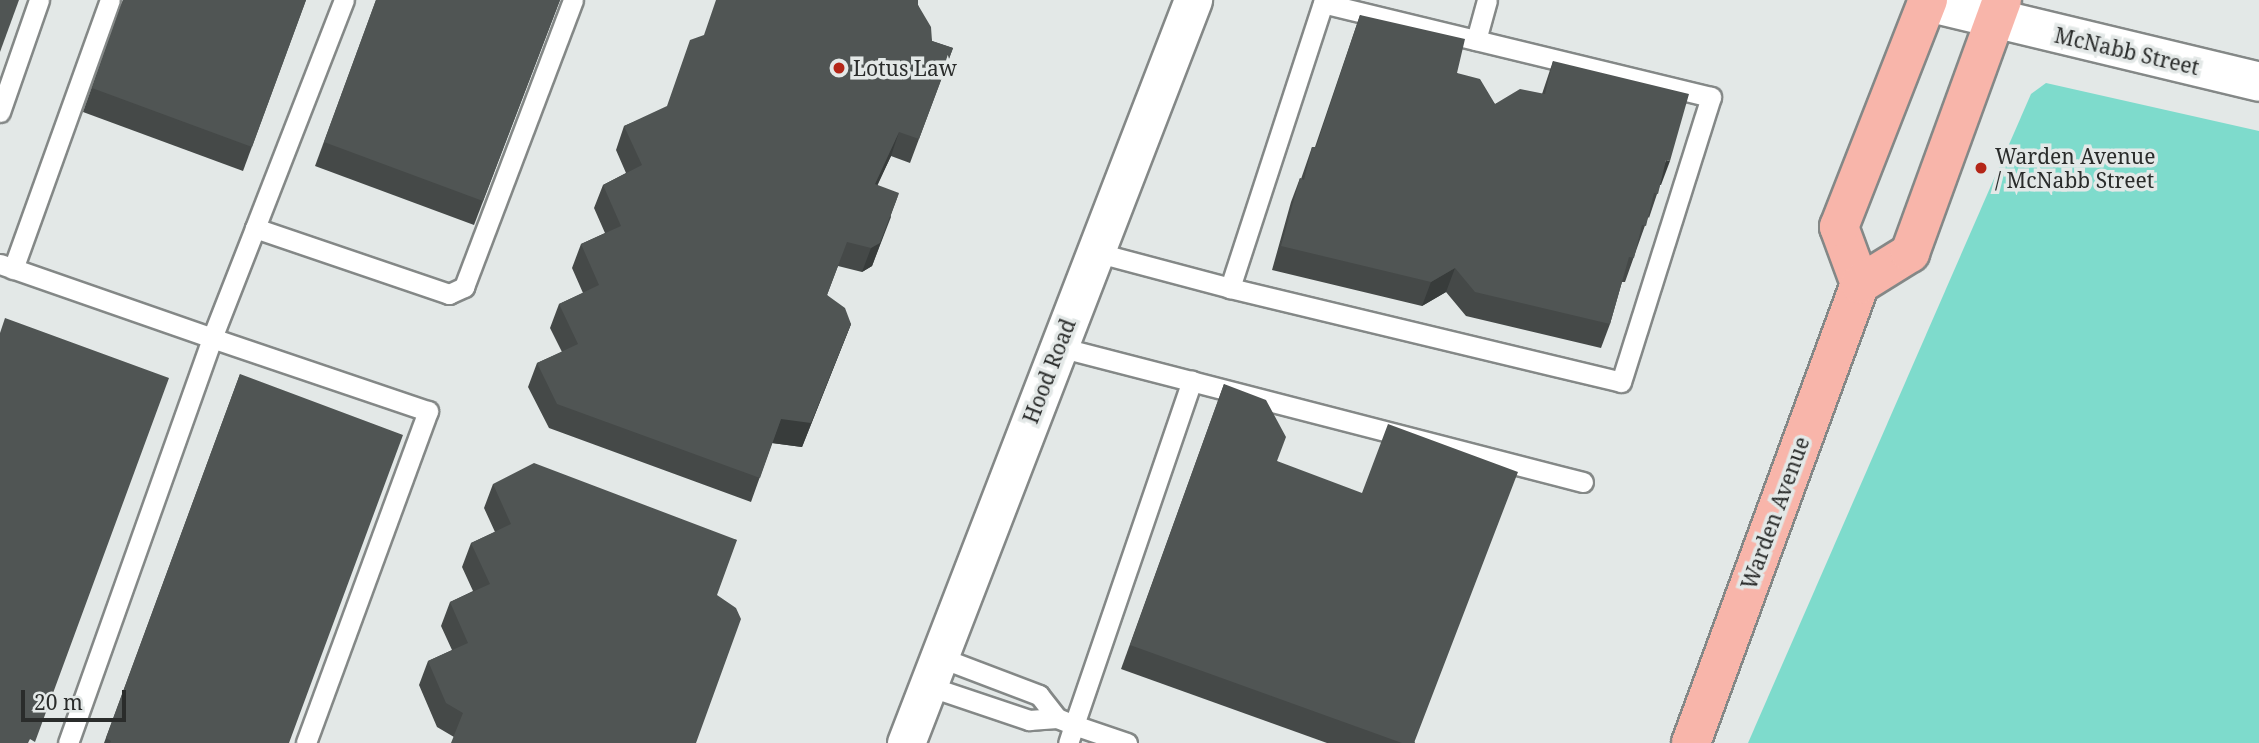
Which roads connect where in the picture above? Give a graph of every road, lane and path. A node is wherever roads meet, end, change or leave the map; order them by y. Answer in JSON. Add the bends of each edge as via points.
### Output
{"nodes":[{"id":1,"x":39,"y":0,"type":"edge"},
{"id":2,"x":110,"y":0,"type":"edge"},
{"id":3,"x":344,"y":0,"type":"edge"},
{"id":4,"x":573,"y":0,"type":"edge"},
{"id":5,"x":1193,"y":0,"type":"edge"},
{"id":6,"x":1487,"y":0,"type":"edge"},
{"id":7,"x":1926,"y":1,"type":"edge"},
{"id":8,"x":1998,"y":10,"type":"edge"},
{"id":9,"x":1476,"y":40,"type":"junction"},
{"id":10,"x":2259,"y":82,"type":"edge"},
{"id":11,"x":0,"y":112,"type":"edge"},
{"id":12,"x":255,"y":229,"type":"junction"},
{"id":13,"x":1095,"y":252,"type":"junction"},
{"id":14,"x":7,"y":266,"type":"edge"},
{"id":15,"x":1860,"y":284,"type":"junction"},
{"id":16,"x":1230,"y":288,"type":"junction"},
{"id":17,"x":212,"y":338,"type":"junction"},
{"id":18,"x":1059,"y":347,"type":"junction"},
{"id":19,"x":1192,"y":381,"type":"junction"},
{"id":20,"x":1583,"y":482,"type":"dead end"},
{"id":21,"x":933,"y":671,"type":"junction"},
{"id":22,"x":1066,"y":729,"type":"edge"},
{"id":23,"x":68,"y":743,"type":"edge"},
{"id":24,"x":306,"y":743,"type":"edge"},
{"id":25,"x":905,"y":743,"type":"edge"},
{"id":26,"x":1127,"y":743,"type":"edge"},
{"id":27,"x":1691,"y":743,"type":"edge"}],
"edges":[{"from":1,"to":11,"type":"lane"},
{"from":2,"to":14,"type":"lane"},
{"from":3,"to":12,"type":"lane"},
{"from":4,"to":12,"type":"lane","via":[[464,288],[449,294]]},
{"from":5,"to":13,"type":"street","name":"Hood Road"},
{"from":6,"to":9,"type":"lane"},
{"from":7,"to":8,"type":"street","name":"McNabb Street"},
{"from":7,"to":15,"type":"main road","via":[[1839,228]]},
{"from":8,"to":10,"type":"street","name":"McNabb Street"},
{"from":8,"to":15,"type":"main road","via":[[1910,253]]},
{"from":9,"to":16,"type":"lane","via":[[1323,3]]},
{"from":9,"to":16,"type":"lane","via":[[1711,97],[1621,382]]},
{"from":12,"to":17,"type":"lane"},
{"from":13,"to":16,"type":"lane"},
{"from":13,"to":18,"type":"street","name":"Hood Road"},
{"from":14,"to":17,"type":"lane"},
{"from":15,"to":27,"type":"main road","name":"Warden Avenue"},
{"from":17,"to":23,"type":"lane"},
{"from":17,"to":24,"type":"lane","via":[[428,411]]},
{"from":18,"to":19,"type":"lane"},
{"from":18,"to":21,"type":"street","name":"Hood Road"},
{"from":19,"to":20,"type":"lane"},
{"from":19,"to":22,"type":"lane"},
{"from":21,"to":22,"type":"lane","via":[[1029,720]]},
{"from":21,"to":22,"type":"lane","via":[[1039,695]]},
{"from":21,"to":25,"type":"street","name":"Hood Road"},
{"from":22,"to":26,"type":"lane"}]}
